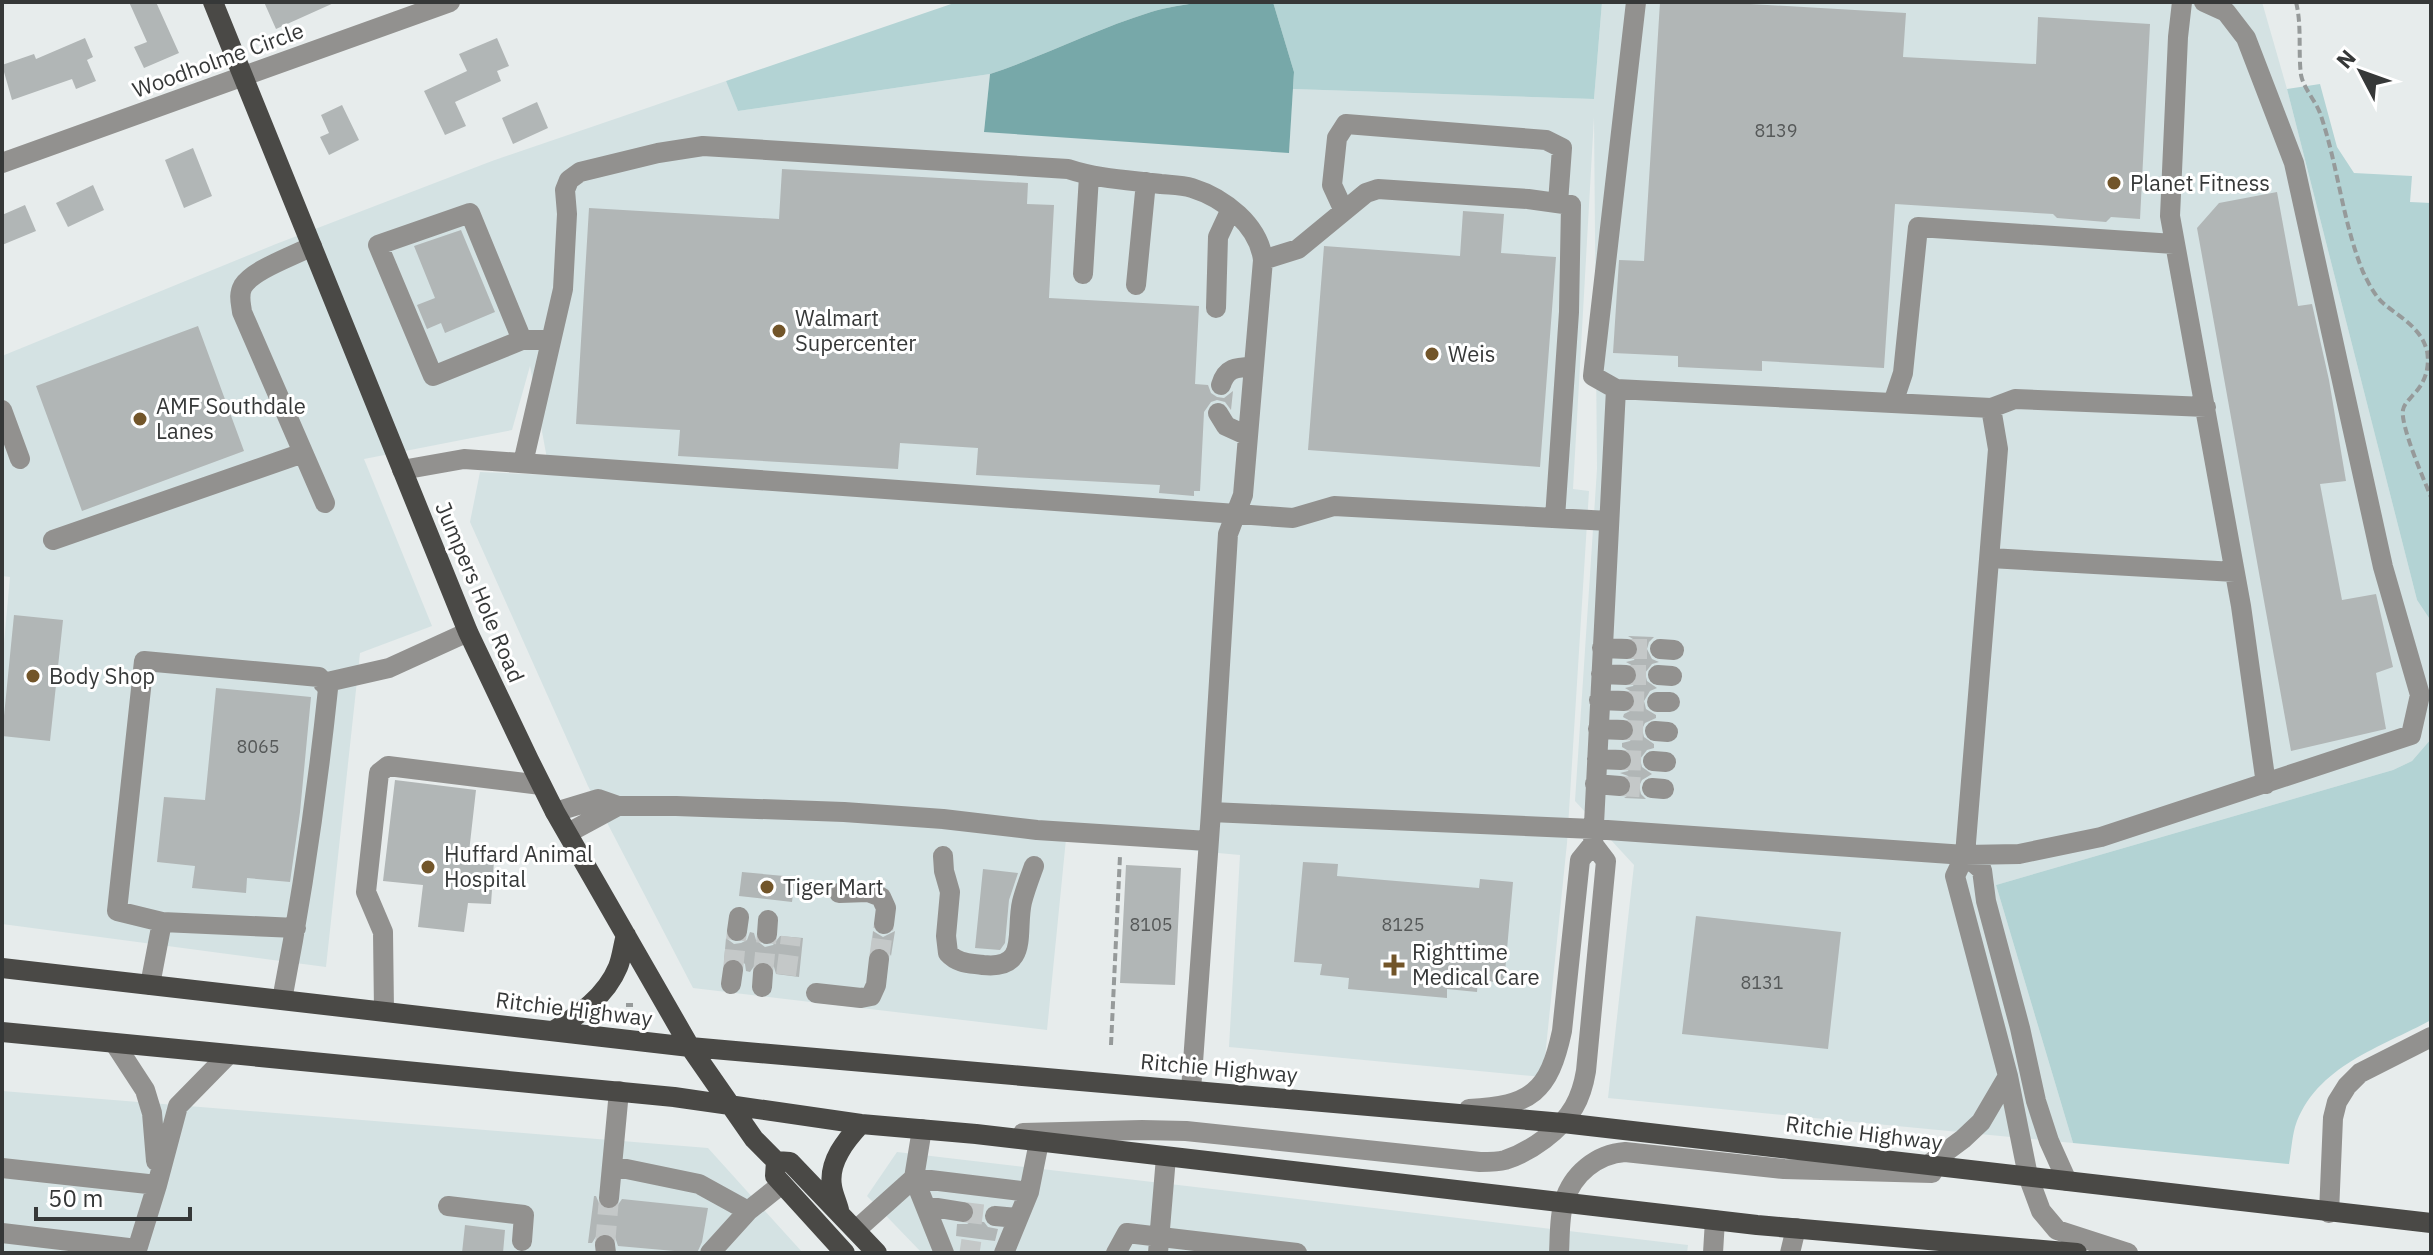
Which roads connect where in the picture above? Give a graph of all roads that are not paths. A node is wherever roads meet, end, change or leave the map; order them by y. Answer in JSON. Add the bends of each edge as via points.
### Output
{"nodes":[{"id":1,"x":213,"y":2,"type":"edge"},
{"id":2,"x":450,"y":2,"type":"edge"},
{"id":3,"x":1636,"y":2,"type":"edge"},
{"id":4,"x":2182,"y":2,"type":"edge"},
{"id":5,"x":2204,"y":2,"type":"edge"},
{"id":6,"x":244,"y":76,"type":"junction"},
{"id":7,"x":2,"y":163,"type":"edge"},
{"id":8,"x":1089,"y":176,"type":"junction"},
{"id":9,"x":1146,"y":182,"type":"junction"},
{"id":10,"x":1558,"y":203,"type":"junction"},
{"id":11,"x":1231,"y":209,"type":"junction"},
{"id":12,"x":1344,"y":211,"type":"junction"},
{"id":13,"x":2174,"y":244,"type":"junction"},
{"id":14,"x":312,"y":246,"type":"junction"},
{"id":15,"x":1263,"y":260,"type":"junction"},
{"id":16,"x":1083,"y":274,"type":"dead end"},
{"id":17,"x":1136,"y":285,"type":"dead end"},
{"id":18,"x":1216,"y":308,"type":"dead end"},
{"id":19,"x":522,"y":340,"type":"junction"},
{"id":20,"x":551,"y":340,"type":"junction"},
{"id":21,"x":1252,"y":367,"type":"junction"},
{"id":22,"x":1221,"y":385,"type":"dead end"},
{"id":23,"x":1616,"y":389,"type":"junction"},
{"id":24,"x":1893,"y":403,"type":"junction"},
{"id":25,"x":2206,"y":407,"type":"junction"},
{"id":26,"x":1991,"y":408,"type":"junction"},
{"id":27,"x":2,"y":410,"type":"edge"},
{"id":28,"x":1218,"y":413,"type":"dead end"},
{"id":29,"x":1248,"y":436,"type":"junction"},
{"id":30,"x":303,"y":453,"type":"junction"},
{"id":31,"x":20,"y":459,"type":"dead end"},
{"id":32,"x":523,"y":463,"type":"junction"},
{"id":33,"x":402,"y":470,"type":"junction"},
{"id":34,"x":325,"y":503,"type":"dead end"},
{"id":35,"x":1237,"y":513,"type":"junction"},
{"id":36,"x":1555,"y":518,"type":"junction"},
{"id":37,"x":1609,"y":521,"type":"junction"},
{"id":38,"x":53,"y":540,"type":"dead end"},
{"id":39,"x":1990,"y":558,"type":"junction"},
{"id":40,"x":2235,"y":572,"type":"junction"},
{"id":41,"x":468,"y":632,"type":"junction"},
{"id":42,"x":1602,"y":648,"type":"junction"},
{"id":43,"x":1627,"y":649,"type":"tunnel mouth"},
{"id":44,"x":1601,"y":674,"type":"junction"},
{"id":45,"x":1626,"y":675,"type":"tunnel mouth"},
{"id":46,"x":323,"y":683,"type":"junction"},
{"id":47,"x":1599,"y":700,"type":"junction"},
{"id":48,"x":1624,"y":701,"type":"tunnel mouth"},
{"id":49,"x":1598,"y":729,"type":"junction"},
{"id":50,"x":1623,"y":730,"type":"tunnel mouth"},
{"id":51,"x":1597,"y":759,"type":"junction"},
{"id":52,"x":1621,"y":760,"type":"tunnel mouth"},
{"id":53,"x":1595,"y":784,"type":"junction"},
{"id":54,"x":2266,"y":784,"type":"junction"},
{"id":55,"x":541,"y":785,"type":"junction"},
{"id":56,"x":1620,"y":786,"type":"tunnel mouth"},
{"id":57,"x":618,"y":806,"type":"junction"},
{"id":58,"x":555,"y":812,"type":"junction"},
{"id":59,"x":1211,"y":812,"type":"junction"},
{"id":60,"x":568,"y":833,"type":"junction"},
{"id":61,"x":1593,"y":836,"type":"junction"},
{"id":62,"x":1208,"y":841,"type":"junction"},
{"id":63,"x":1965,"y":855,"type":"junction"},
{"id":64,"x":943,"y":856,"type":"dead end"},
{"id":65,"x":1034,"y":866,"type":"dead end"},
{"id":66,"x":839,"y":893,"type":"dead end"},
{"id":67,"x":162,"y":922,"type":"junction"},
{"id":68,"x":884,"y":924,"type":"tunnel mouth"},
{"id":69,"x":296,"y":928,"type":"junction"},
{"id":70,"x":626,"y":935,"type":"junction"},
{"id":71,"x":879,"y":959,"type":"tunnel mouth"},
{"id":72,"x":2,"y":968,"type":"edge"},
{"id":73,"x":150,"y":985,"type":"junction"},
{"id":74,"x":816,"y":993,"type":"dead end"},
{"id":75,"x":282,"y":1000,"type":"junction"},
{"id":76,"x":384,"y":1011,"type":"junction"},
{"id":77,"x":553,"y":1031,"type":"junction"},
{"id":78,"x":2,"y":1032,"type":"edge"},
{"id":79,"x":2431,"y":1037,"type":"edge"},
{"id":80,"x":115,"y":1044,"type":"junction"},
{"id":81,"x":690,"y":1047,"type":"junction"},
{"id":82,"x":229,"y":1054,"type":"junction"},
{"id":83,"x":2008,"y":1076,"type":"junction"},
{"id":84,"x":1191,"y":1090,"type":"junction"},
{"id":85,"x":619,"y":1091,"type":"junction"},
{"id":86,"x":731,"y":1104,"type":"junction"},
{"id":87,"x":1437,"y":1111,"type":"junction"},
{"id":88,"x":1563,"y":1123,"type":"junction"},
{"id":89,"x":861,"y":1124,"type":"junction"},
{"id":90,"x":922,"y":1129,"type":"junction"},
{"id":91,"x":976,"y":1134,"type":"junction"},
{"id":92,"x":1039,"y":1142,"type":"junction"},
{"id":93,"x":1166,"y":1157,"type":"junction"},
{"id":94,"x":776,"y":1161,"type":"junction"},
{"id":95,"x":1928,"y":1165,"type":"junction"},
{"id":96,"x":612,"y":1166,"type":"junction"},
{"id":97,"x":2,"y":1168,"type":"edge"},
{"id":98,"x":2028,"y":1176,"type":"junction"},
{"id":99,"x":914,"y":1178,"type":"junction"},
{"id":100,"x":2067,"y":1181,"type":"junction"},
{"id":101,"x":782,"y":1184,"type":"junction"},
{"id":102,"x":157,"y":1185,"type":"junction"},
{"id":103,"x":1029,"y":1192,"type":"junction"},
{"id":104,"x":609,"y":1198,"type":"tunnel mouth"},
{"id":105,"x":1563,"y":1203,"type":"junction"},
{"id":106,"x":448,"y":1206,"type":"dead end"},
{"id":107,"x":926,"y":1206,"type":"junction"},
{"id":108,"x":748,"y":1211,"type":"junction"},
{"id":109,"x":963,"y":1212,"type":"tunnel mouth"},
{"id":110,"x":2329,"y":1213,"type":"junction"},
{"id":111,"x":840,"y":1214,"type":"junction"},
{"id":112,"x":995,"y":1216,"type":"tunnel mouth"},
{"id":113,"x":1018,"y":1218,"type":"junction"},
{"id":114,"x":1715,"y":1220,"type":"junction"},
{"id":115,"x":2431,"y":1223,"type":"edge"},
{"id":116,"x":1796,"y":1228,"type":"junction"},
{"id":117,"x":856,"y":1230,"type":"junction"},
{"id":118,"x":2,"y":1233,"type":"edge"},
{"id":119,"x":522,"y":1241,"type":"dead end"},
{"id":120,"x":1884,"y":1245,"type":"edge"},
{"id":121,"x":1158,"y":1246,"type":"edge"},
{"id":122,"x":1945,"y":1247,"type":"edge"},
{"id":123,"x":1212,"y":1248,"type":"edge"},
{"id":124,"x":948,"y":1249,"type":"edge"},
{"id":125,"x":136,"y":1251,"type":"edge"},
{"id":126,"x":840,"y":1251,"type":"edge"},
{"id":127,"x":2022,"y":1251,"type":"edge"},
{"id":128,"x":1265,"y":1252,"type":"edge"},
{"id":129,"x":710,"y":1253,"type":"edge"},
{"id":130,"x":877,"y":1253,"type":"edge"},
{"id":131,"x":1004,"y":1253,"type":"edge"},
{"id":132,"x":1116,"y":1253,"type":"edge"},
{"id":133,"x":1297,"y":1253,"type":"edge"},
{"id":134,"x":1559,"y":1253,"type":"edge"},
{"id":135,"x":1713,"y":1253,"type":"edge"},
{"id":136,"x":1790,"y":1253,"type":"edge"},
{"id":137,"x":2077,"y":1253,"type":"edge"},
{"id":138,"x":2128,"y":1253,"type":"edge"}],
"edges":[{"from":1,"to":6,"type":"main road","name":"Jumpers Hole Road"},
{"from":2,"to":6,"type":"street","name":"Woodholme Circle"},
{"from":3,"to":23,"type":"street","via":[[1593,376]]},
{"from":4,"to":13,"type":"street","via":[[2170,216]]},
{"from":5,"to":54,"type":"street","via":[[2226,12],[2246,38],[2294,163],[2383,567],[2420,695],[2411,735]]},
{"from":6,"to":7,"type":"street","name":"Woodholme Circle"},
{"from":6,"to":14,"type":"main road","name":"Jumpers Hole Road"},
{"from":8,"to":9,"type":"street"},
{"from":8,"to":16,"type":"street"},
{"from":8,"to":20,"type":"street","via":[[1068,169],[703,146],[580,172],[565,190],[563,289]]},
{"from":9,"to":11,"type":"street","via":[[1190,187]]},
{"from":9,"to":17,"type":"street"},
{"from":10,"to":12,"type":"street","via":[[1378,189]]},
{"from":10,"to":12,"type":"street","via":[[1562,148],[1546,140],[1346,124],[1337,138],[1332,185]]},
{"from":10,"to":36,"type":"street","via":[[1571,205]]},
{"from":11,"to":15,"type":"street","via":[[1257,238]]},
{"from":11,"to":18,"type":"street","via":[[1218,237]]},
{"from":12,"to":15,"type":"street","via":[[1298,249]]},
{"from":13,"to":24,"type":"street","via":[[1918,227],[1903,373]]},
{"from":13,"to":25,"type":"street"},
{"from":14,"to":30,"type":"street","via":[[257,274],[239,296]]},
{"from":14,"to":33,"type":"main road","name":"Jumpers Hole Road"},
{"from":15,"to":21,"type":"street"},
{"from":19,"to":19,"type":"street","via":[[470,213],[378,245],[433,376]]},
{"from":19,"to":20,"type":"street"},
{"from":20,"to":32,"type":"street"},
{"from":21,"to":22,"type":"street","via":[[1230,370]]},
{"from":21,"to":29,"type":"street"},
{"from":23,"to":24,"type":"street"},
{"from":23,"to":37,"type":"street"},
{"from":24,"to":26,"type":"street"},
{"from":25,"to":26,"type":"street","via":[[2015,399]]},
{"from":25,"to":40,"type":"street"},
{"from":26,"to":39,"type":"street","via":[[1998,449]]},
{"from":27,"to":31,"type":"street"},
{"from":28,"to":29,"type":"street","via":[[1226,426]]},
{"from":29,"to":35,"type":"street"},
{"from":30,"to":34,"type":"street"},
{"from":30,"to":38,"type":"street"},
{"from":32,"to":33,"type":"street","via":[[464,459]]},
{"from":32,"to":35,"type":"street"},
{"from":33,"to":41,"type":"main road","name":"Jumpers Hole Road"},
{"from":35,"to":36,"type":"street","via":[[1293,518],[1334,506]]},
{"from":35,"to":59,"type":"street","via":[[1228,534]]},
{"from":36,"to":37,"type":"street"},
{"from":37,"to":42,"type":"street"},
{"from":39,"to":40,"type":"street"},
{"from":39,"to":63,"type":"street"},
{"from":40,"to":54,"type":"street"},
{"from":41,"to":46,"type":"street","via":[[389,668]]},
{"from":41,"to":55,"type":"main road","name":"Jumpers Hole Road"},
{"from":42,"to":43,"type":"street"},
{"from":42,"to":44,"type":"street"},
{"from":44,"to":45,"type":"street"},
{"from":44,"to":47,"type":"street"},
{"from":46,"to":67,"type":"street","via":[[319,677],[144,661],[117,911]]},
{"from":46,"to":69,"type":"street","via":[[328,689]]},
{"from":47,"to":48,"type":"street"},
{"from":47,"to":49,"type":"street"},
{"from":49,"to":50,"type":"street"},
{"from":49,"to":51,"type":"street"},
{"from":51,"to":52,"type":"street"},
{"from":51,"to":53,"type":"street"},
{"from":53,"to":56,"type":"street"},
{"from":53,"to":61,"type":"street"},
{"from":54,"to":63,"type":"street","via":[[2101,837],[2019,854]]},
{"from":55,"to":58,"type":"main road","name":"Jumpers Hole Road"},
{"from":55,"to":76,"type":"street","via":[[388,766],[379,773],[366,892],[383,932]]},
{"from":57,"to":58,"type":"street","via":[[598,799]]},
{"from":57,"to":60,"type":"street"},
{"from":57,"to":62,"type":"street","via":[[844,812]]},
{"from":58,"to":60,"type":"main road","name":"Jumpers Hole Road"},
{"from":59,"to":61,"type":"street"},
{"from":59,"to":62,"type":"street"},
{"from":60,"to":70,"type":"main road","name":"Jumpers Hole Road"},
{"from":61,"to":63,"type":"street"},
{"from":61,"to":87,"type":"street","via":[[1580,860],[1562,1031],[1548,1075],[1538,1090],[1509,1105]]},
{"from":61,"to":88,"type":"street","via":[[1606,861],[1586,1071],[1582,1090]]},
{"from":62,"to":84,"type":"street"},
{"from":63,"to":83,"type":"street","via":[[1955,876]]},
{"from":63,"to":100,"type":"street","via":[[1982,870],[2036,1101]]},
{"from":64,"to":65,"type":"street","via":[[950,892],[948,953],[960,962],[995,966],[1016,954],[1022,901]]},
{"from":66,"to":68,"type":"street","via":[[881,897]]},
{"from":67,"to":69,"type":"street"},
{"from":67,"to":73,"type":"street"},
{"from":69,"to":75,"type":"street"},
{"from":70,"to":77,"type":"main road","via":[[617,969],[602,992]]},
{"from":70,"to":81,"type":"main road","name":"Jumpers Hole Road"},
{"from":71,"to":74,"type":"street","via":[[871,996]]},
{"from":72,"to":73,"type":"main road","name":"Ritchie Highway"},
{"from":73,"to":75,"type":"main road","name":"Ritchie Highway"},
{"from":75,"to":76,"type":"main road","name":"Ritchie Highway"},
{"from":76,"to":77,"type":"main road","name":"Ritchie Highway"},
{"from":77,"to":81,"type":"main road","name":"Ritchie Highway"},
{"from":78,"to":80,"type":"main road"},
{"from":79,"to":110,"type":"street","via":[[2360,1073],[2337,1102]]},
{"from":80,"to":82,"type":"main road"},
{"from":80,"to":102,"type":"street","via":[[145,1090],[154,1129]]},
{"from":81,"to":84,"type":"main road","name":"Ritchie Highway"},
{"from":81,"to":86,"type":"main road","name":"Jumpers Hole Road"},
{"from":82,"to":85,"type":"main road"},
{"from":82,"to":102,"type":"street","via":[[178,1106]]},
{"from":83,"to":95,"type":"street","via":[[1981,1122]]},
{"from":83,"to":98,"type":"street"},
{"from":84,"to":87,"type":"main road","name":"Ritchie Highway"},
{"from":85,"to":86,"type":"main road"},
{"from":85,"to":96,"type":"street"},
{"from":86,"to":89,"type":"main road"},
{"from":86,"to":94,"type":"main road","name":"Jumpers Hole Road"},
{"from":87,"to":88,"type":"main road","name":"Ritchie Highway"},
{"from":88,"to":91,"type":"street","via":[[1516,1155],[1480,1162],[1186,1131]]},
{"from":88,"to":95,"type":"main road","name":"Ritchie Highway"},
{"from":89,"to":90,"type":"main road"},
{"from":89,"to":111,"type":"main road","via":[[832,1171]]},
{"from":90,"to":91,"type":"main road"},
{"from":90,"to":99,"type":"street"},
{"from":91,"to":92,"type":"main road"},
{"from":92,"to":93,"type":"main road"},
{"from":92,"to":103,"type":"street"},
{"from":93,"to":105,"type":"main road"},
{"from":93,"to":121,"type":"street"},
{"from":94,"to":101,"type":"main road","name":"Jumpers Hole Road","via":[[774,1175]]},
{"from":94,"to":111,"type":"main road","name":"Jumpers Hole Road","via":[[790,1162]]},
{"from":95,"to":98,"type":"main road","name":"Ritchie Highway"},
{"from":96,"to":104,"type":"street"},
{"from":96,"to":108,"type":"street","via":[[699,1184]]},
{"from":97,"to":102,"type":"street"},
{"from":98,"to":100,"type":"main road","name":"Ritchie Highway"},
{"from":98,"to":105,"type":"street","via":[[1784,1169],[1625,1152],[1610,1153],[1585,1169]]},
{"from":98,"to":138,"type":"street","via":[[2041,1211],[2057,1230]]},
{"from":99,"to":103,"type":"street"},
{"from":99,"to":107,"type":"street"},
{"from":99,"to":117,"type":"street"},
{"from":100,"to":110,"type":"main road","name":"Ritchie Highway"},
{"from":101,"to":108,"type":"street"},
{"from":101,"to":126,"type":"main road","name":"Jumpers Hole Road"},
{"from":102,"to":125,"type":"street"},
{"from":103,"to":113,"type":"street"},
{"from":105,"to":114,"type":"main road"},
{"from":105,"to":134,"type":"street"},
{"from":106,"to":119,"type":"street","via":[[524,1215]]},
{"from":107,"to":109,"type":"street"},
{"from":107,"to":124,"type":"street"},
{"from":108,"to":129,"type":"street"},
{"from":110,"to":115,"type":"main road","name":"Ritchie Highway"},
{"from":111,"to":117,"type":"main road","name":"Jumpers Hole Road"},
{"from":112,"to":113,"type":"street"},
{"from":113,"to":131,"type":"street"},
{"from":114,"to":116,"type":"main road"},
{"from":114,"to":135,"type":"street"},
{"from":116,"to":120,"type":"main road"},
{"from":116,"to":136,"type":"street"},
{"from":117,"to":130,"type":"main road","name":"Jumpers Hole Road"},
{"from":118,"to":125,"type":"street"},
{"from":120,"to":122,"type":"main road"},
{"from":121,"to":123,"type":"street"},
{"from":121,"to":132,"type":"street","via":[[1127,1233]]},
{"from":122,"to":127,"type":"main road"},
{"from":123,"to":128,"type":"street"},
{"from":127,"to":137,"type":"main road"},
{"from":128,"to":133,"type":"street"}]}
